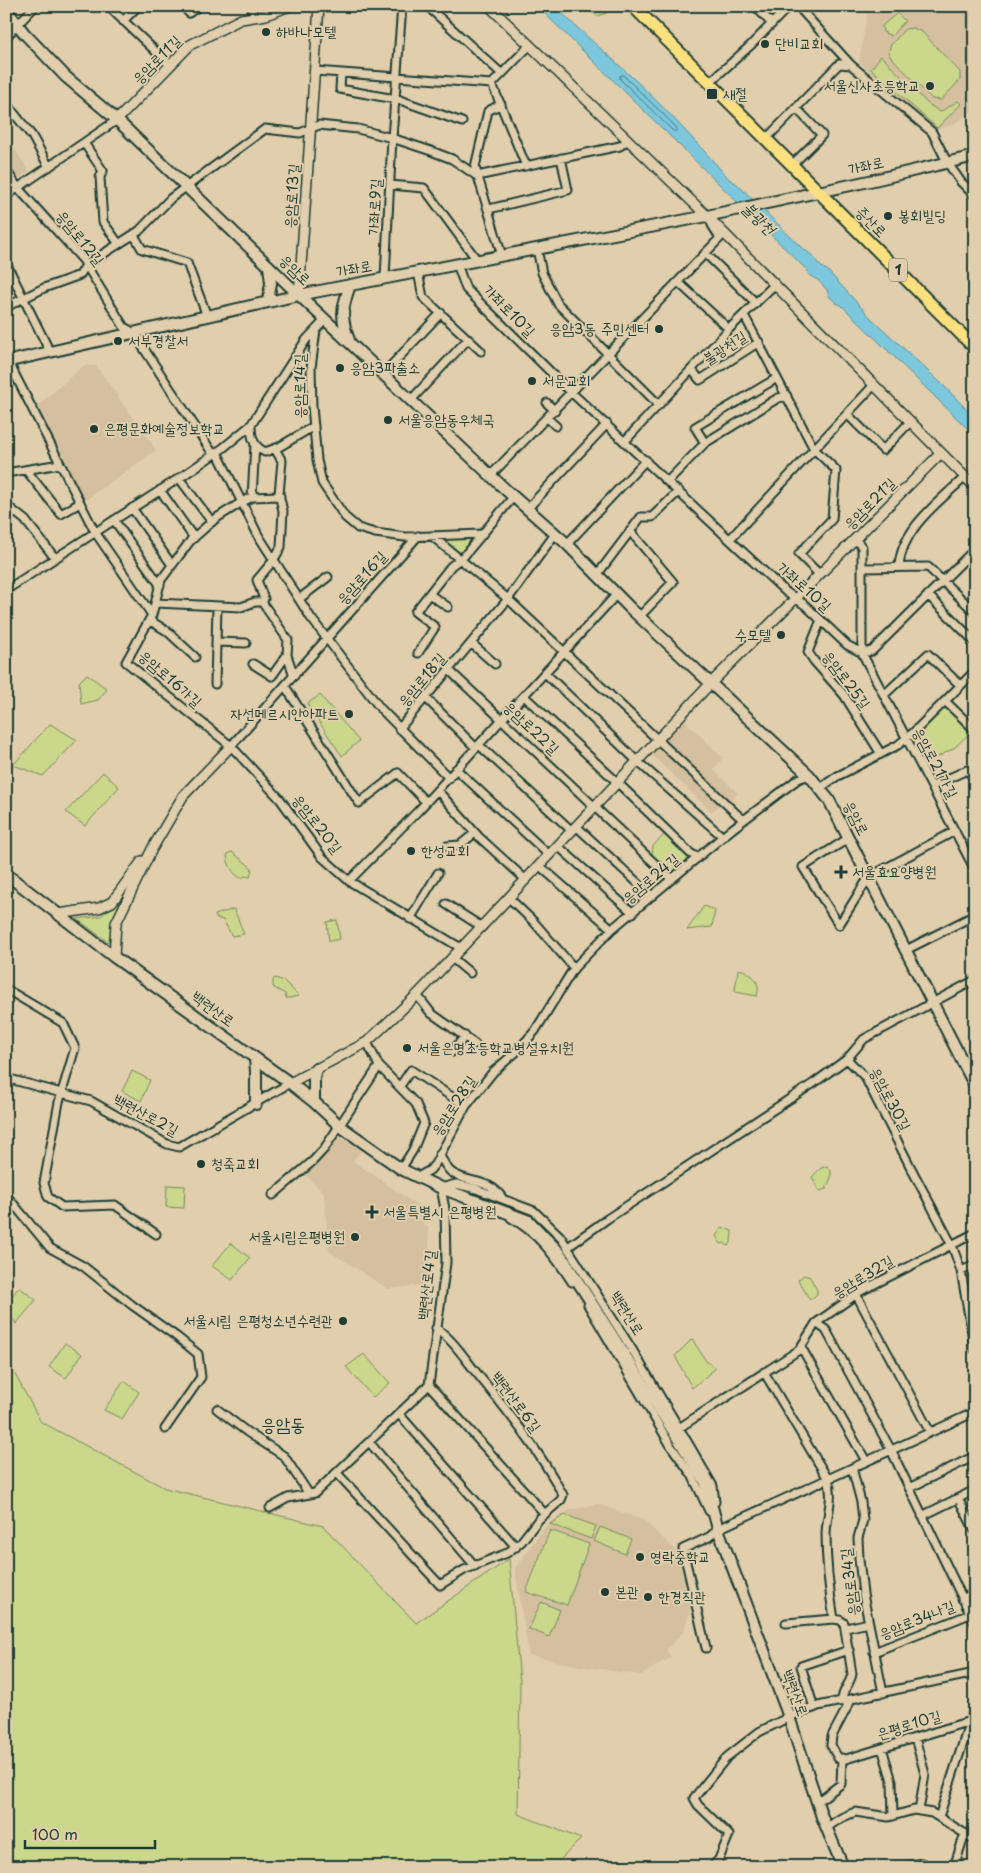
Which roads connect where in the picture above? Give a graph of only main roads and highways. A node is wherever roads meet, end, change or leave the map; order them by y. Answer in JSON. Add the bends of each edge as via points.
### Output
{"nodes":[{"id":1,"x":634,"y":6,"type":"edge"},
{"id":2,"x":6,"y":9,"type":"edge"},
{"id":3,"x":975,"y":156,"type":"edge"},
{"id":4,"x":820,"y":192,"type":"junction"},
{"id":5,"x":269,"y":266,"type":"junction"},
{"id":6,"x":350,"y":285,"type":"junction"},
{"id":7,"x":299,"y":295,"type":"junction"},
{"id":8,"x":268,"y":302,"type":"junction"},
{"id":9,"x":350,"y":343,"type":"junction"},
{"id":10,"x":975,"y":348,"type":"edge"},
{"id":11,"x":7,"y":361,"type":"edge"},
{"id":12,"x":6,"y":874,"type":"edge"},
{"id":13,"x":255,"y":1058,"type":"junction"},
{"id":14,"x":316,"y":1069,"type":"road end"},
{"id":15,"x":975,"y":1086,"type":"edge"},
{"id":16,"x":314,"y":1102,"type":"junction"},
{"id":17,"x":256,"y":1104,"type":"road end"},
{"id":18,"x":843,"y":1867,"type":"edge"}],
"edges":[{"from":1,"to":4,"type":"main road","name":"증산로","number":"1"},
{"from":2,"to":5,"type":"main road","name":"응암로","via":[[66,77],[117,120]]},
{"from":3,"to":4,"type":"main road","name":"가좌로"},
{"from":4,"to":6,"type":"main road","name":"가좌로"},
{"from":4,"to":10,"type":"main road","name":"증산로","number":"1"},
{"from":5,"to":7,"type":"main road","name":"응암로"},
{"from":5,"to":8,"type":"main road"},
{"from":6,"to":7,"type":"main road","name":"가좌로"},
{"from":6,"to":9,"type":"main road","via":[[342,313]]},
{"from":7,"to":8,"type":"main road","name":"가좌로"},
{"from":7,"to":9,"type":"main road","name":"응암로"},
{"from":8,"to":11,"type":"main road","name":"가좌로"},
{"from":9,"to":15,"type":"main road","name":"응암로","via":[[568,544],[809,775],[829,800]]},
{"from":12,"to":13,"type":"main road","name":"백련산로","via":[[114,957]]},
{"from":13,"to":16,"type":"main road","name":"백련산로"},
{"from":13,"to":17,"type":"main road"},
{"from":14,"to":16,"type":"main road"},
{"from":16,"to":18,"type":"main road","name":"백련산로","via":[[340,1126],[401,1169],[441,1188],[529,1221],[559,1252],[705,1481],[718,1529]]}]}
